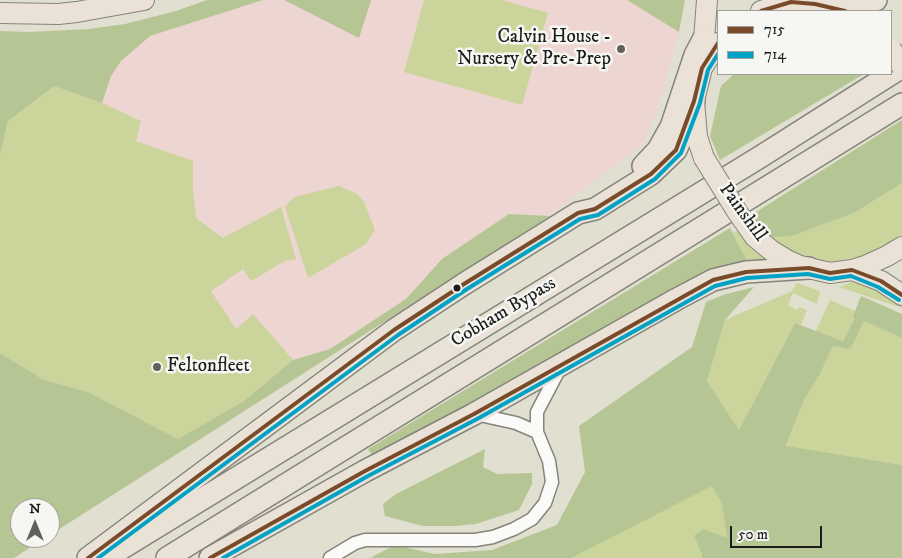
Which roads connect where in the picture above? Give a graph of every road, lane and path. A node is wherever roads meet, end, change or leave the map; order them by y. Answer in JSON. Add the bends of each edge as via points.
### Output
{"nodes":[{"id":1,"x":144,"y":0,"type":"edge"},
{"id":2,"x":707,"y":0,"type":"edge"},
{"id":3,"x":876,"y":0,"type":"edge"},
{"id":4,"x":798,"y":1,"type":"edge"},
{"id":5,"x":835,"y":9,"type":"edge"},
{"id":6,"x":764,"y":10,"type":"edge"},
{"id":7,"x":0,"y":13,"type":"edge"},
{"id":8,"x":711,"y":41,"type":"edge"},
{"id":9,"x":892,"y":51,"type":"edge"},
{"id":10,"x":902,"y":67,"type":"edge"},
{"id":11,"x":889,"y":75,"type":"edge"},
{"id":12,"x":694,"y":101,"type":"junction"},
{"id":13,"x":902,"y":104,"type":"edge"},
{"id":14,"x":578,"y":213,"type":"junction"},
{"id":15,"x":902,"y":247,"type":"edge"},
{"id":16,"x":809,"y":268,"type":"junction"},
{"id":17,"x":852,"y":270,"type":"junction"},
{"id":18,"x":902,"y":295,"type":"edge"},
{"id":19,"x":564,"y":362,"type":"junction"},
{"id":20,"x":474,"y":414,"type":"junction"},
{"id":21,"x":537,"y":432,"type":"junction"},
{"id":22,"x":88,"y":558,"type":"edge"},
{"id":23,"x":106,"y":558,"type":"edge"},
{"id":24,"x":167,"y":558,"type":"edge"},
{"id":25,"x":210,"y":558,"type":"edge"},
{"id":26,"x":330,"y":558,"type":"edge"}],
"edges":[{"from":1,"to":7,"type":"main road","via":[[58,14]]},
{"from":2,"to":8,"type":"main road","name":"Painshill","via":[[706,24]]},
{"from":3,"to":5,"type":"highway"},
{"from":4,"to":5,"type":"main road"},
{"from":4,"to":6,"type":"main road"},
{"from":8,"to":12,"type":"main road","name":"Painshill"},
{"from":8,"to":14,"type":"highway","via":[[692,64],[672,127],[658,150],[644,165],[603,190]]},
{"from":9,"to":10,"type":"main road","bridge":true},
{"from":11,"to":23,"type":"highway","name":"Cobham Bypass"},
{"from":12,"to":14,"type":"highway","via":[[681,141],[666,161],[652,174],[595,209]]},
{"from":12,"to":16,"type":"main road","name":"Painshill","bridge":true,"via":[[695,128],[704,158],[738,213],[755,237],[772,251]]},
{"from":13,"to":24,"type":"highway","name":"Cobham Bypass"},
{"from":14,"to":22,"type":"highway","via":[[394,330]]},
{"from":15,"to":17,"type":"main road","name":"Painshill"},
{"from":16,"to":17,"type":"main road","name":"Painshill","via":[[830,273]]},
{"from":16,"to":19,"type":"highway","via":[[746,272],[714,280]]},
{"from":17,"to":18,"type":"main road","via":[[880,280]]},
{"from":19,"to":20,"type":"highway"},
{"from":19,"to":21,"type":"street","via":[[539,406]]},
{"from":20,"to":21,"type":"street","via":[[516,423]]},
{"from":20,"to":25,"type":"highway"},
{"from":21,"to":26,"type":"street","via":[[549,461],[552,482],[545,503],[532,519],[493,537],[466,541],[365,540]]}]}
